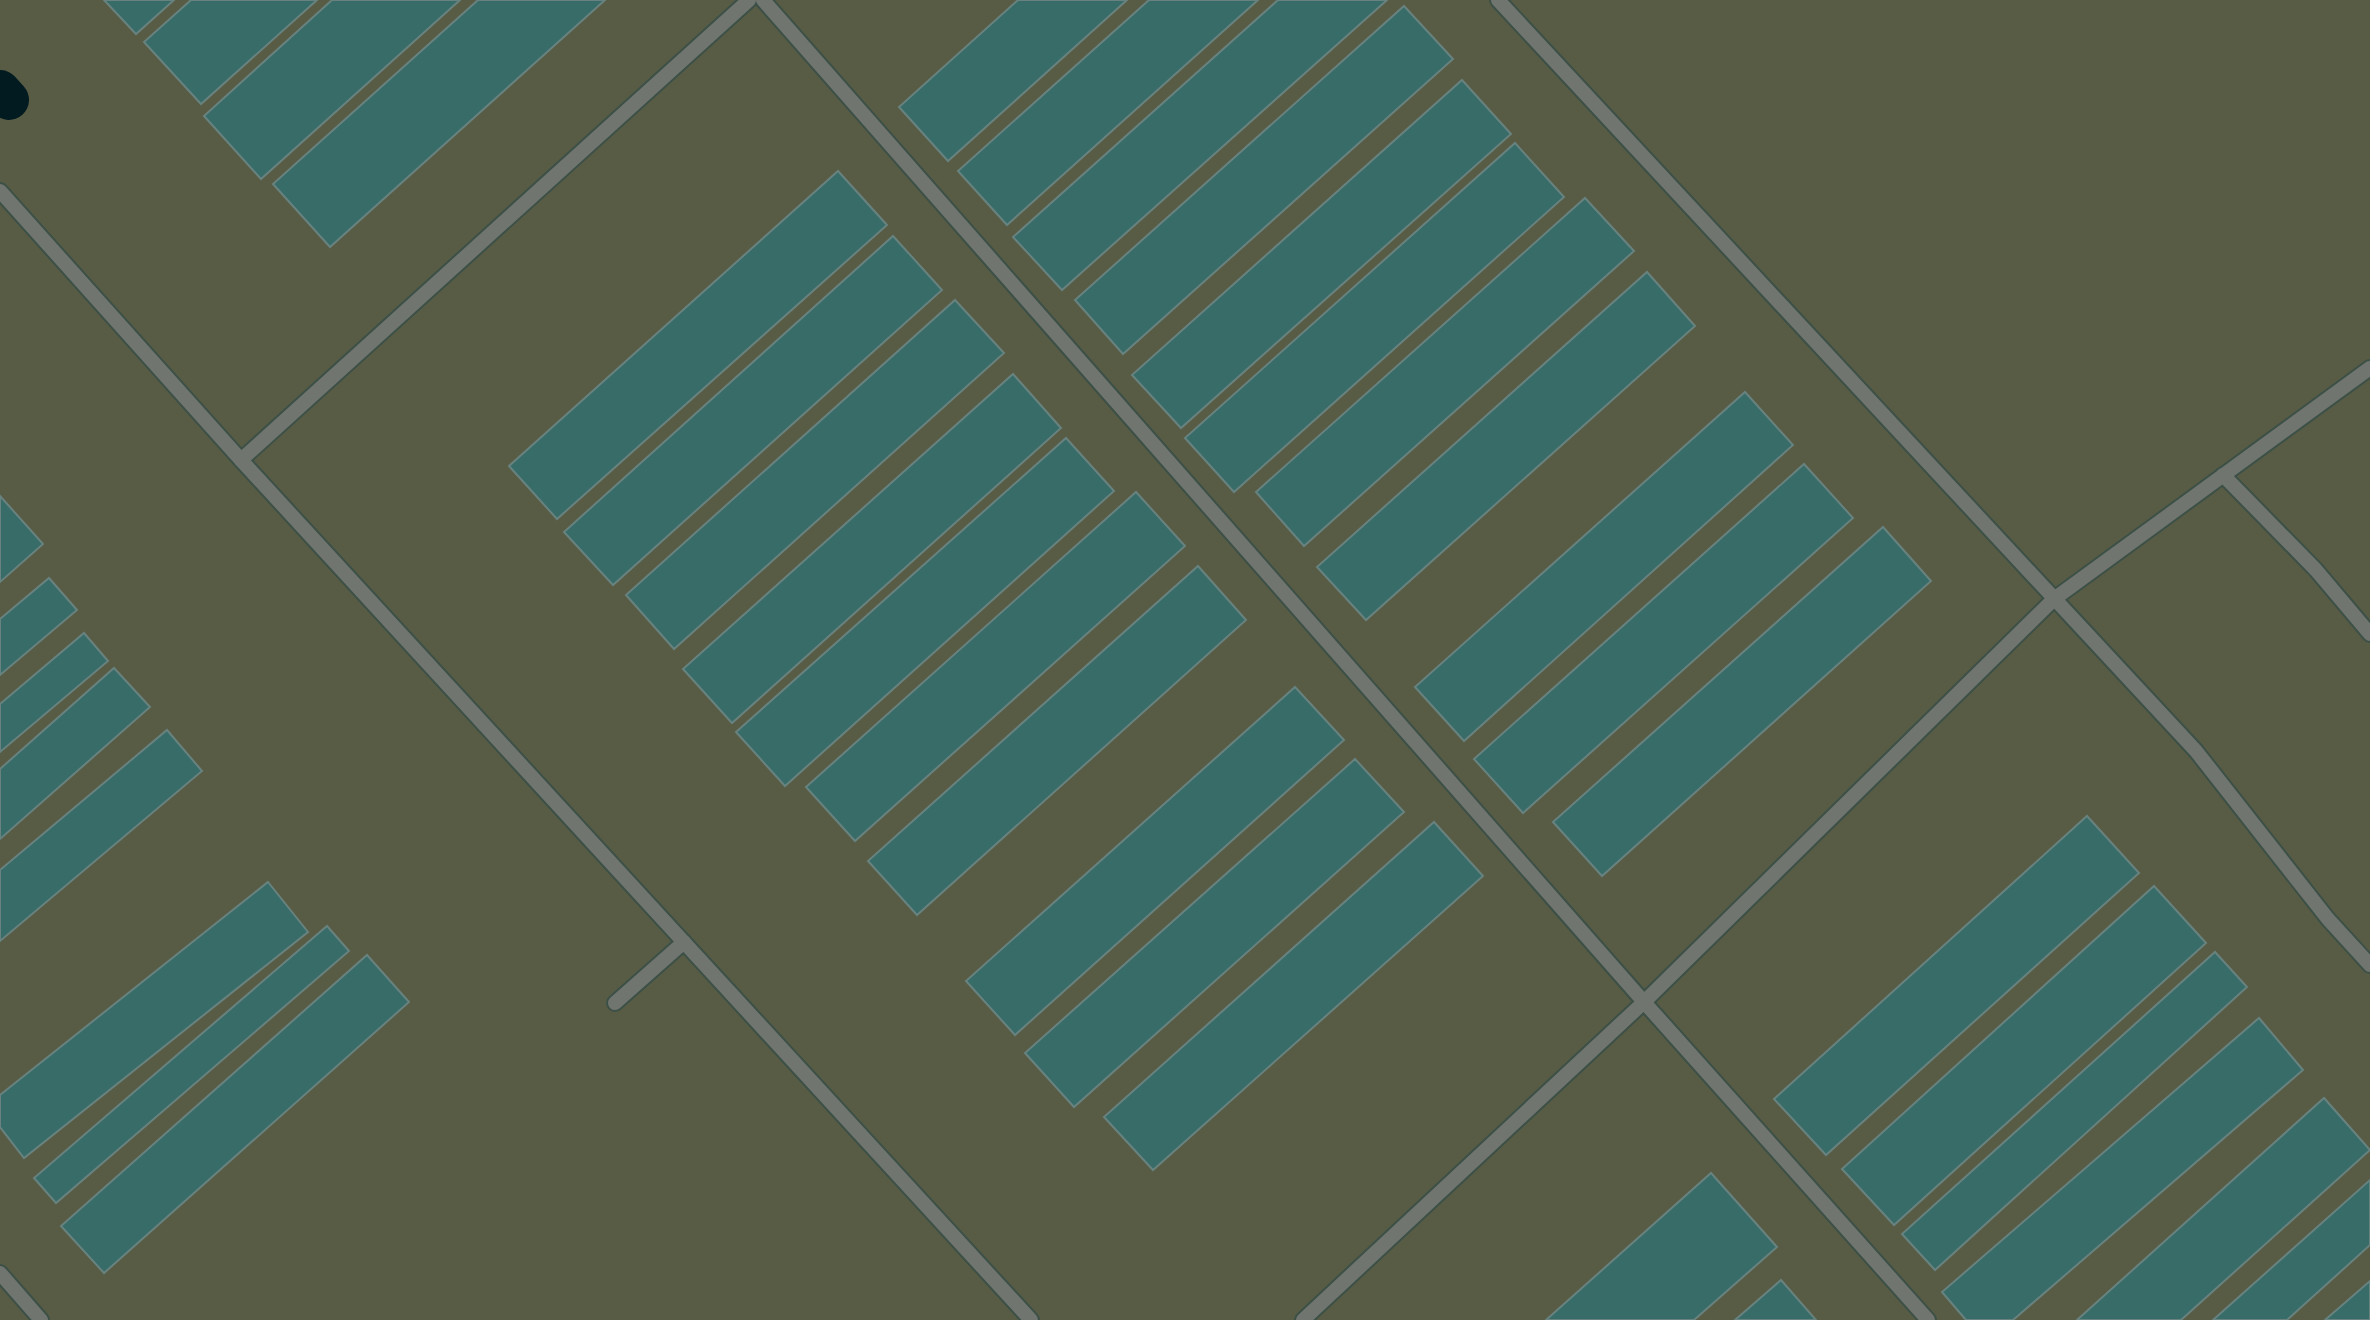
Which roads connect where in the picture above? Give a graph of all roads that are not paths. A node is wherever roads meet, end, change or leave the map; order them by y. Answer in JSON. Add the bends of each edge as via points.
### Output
{"nodes":[{"id":1,"x":750,"y":0,"type":"edge"},
{"id":2,"x":763,"y":0,"type":"edge"},
{"id":3,"x":1498,"y":0,"type":"edge"},
{"id":4,"x":0,"y":191,"type":"edge"},
{"id":5,"x":2370,"y":368,"type":"edge"},
{"id":6,"x":241,"y":460,"type":"junction"},
{"id":7,"x":2223,"y":475,"type":"junction"},
{"id":8,"x":2054,"y":599,"type":"junction"},
{"id":9,"x":2370,"y":634,"type":"edge"},
{"id":10,"x":684,"y":942,"type":"junction"},
{"id":11,"x":2370,"y":965,"type":"edge"},
{"id":12,"x":1644,"y":1002,"type":"junction"},
{"id":13,"x":615,"y":1003,"type":"dead end"},
{"id":14,"x":0,"y":1273,"type":"edge"},
{"id":15,"x":41,"y":1320,"type":"edge"},
{"id":16,"x":1031,"y":1320,"type":"edge"},
{"id":17,"x":1303,"y":1320,"type":"edge"},
{"id":18,"x":1928,"y":1320,"type":"edge"}],
"edges":[{"from":1,"to":6,"type":"lane"},
{"from":2,"to":12,"type":"lane"},
{"from":3,"to":8,"type":"lane"},
{"from":4,"to":6,"type":"lane"},
{"from":5,"to":7,"type":"lane"},
{"from":6,"to":10,"type":"lane"},
{"from":7,"to":8,"type":"lane"},
{"from":7,"to":9,"type":"lane","via":[[2316,570]]},
{"from":8,"to":11,"type":"lane","via":[[2196,751]]},
{"from":8,"to":12,"type":"lane"},
{"from":10,"to":13,"type":"lane"},
{"from":10,"to":16,"type":"lane"},
{"from":12,"to":17,"type":"lane"},
{"from":12,"to":18,"type":"lane"},
{"from":14,"to":15,"type":"lane"}]}
